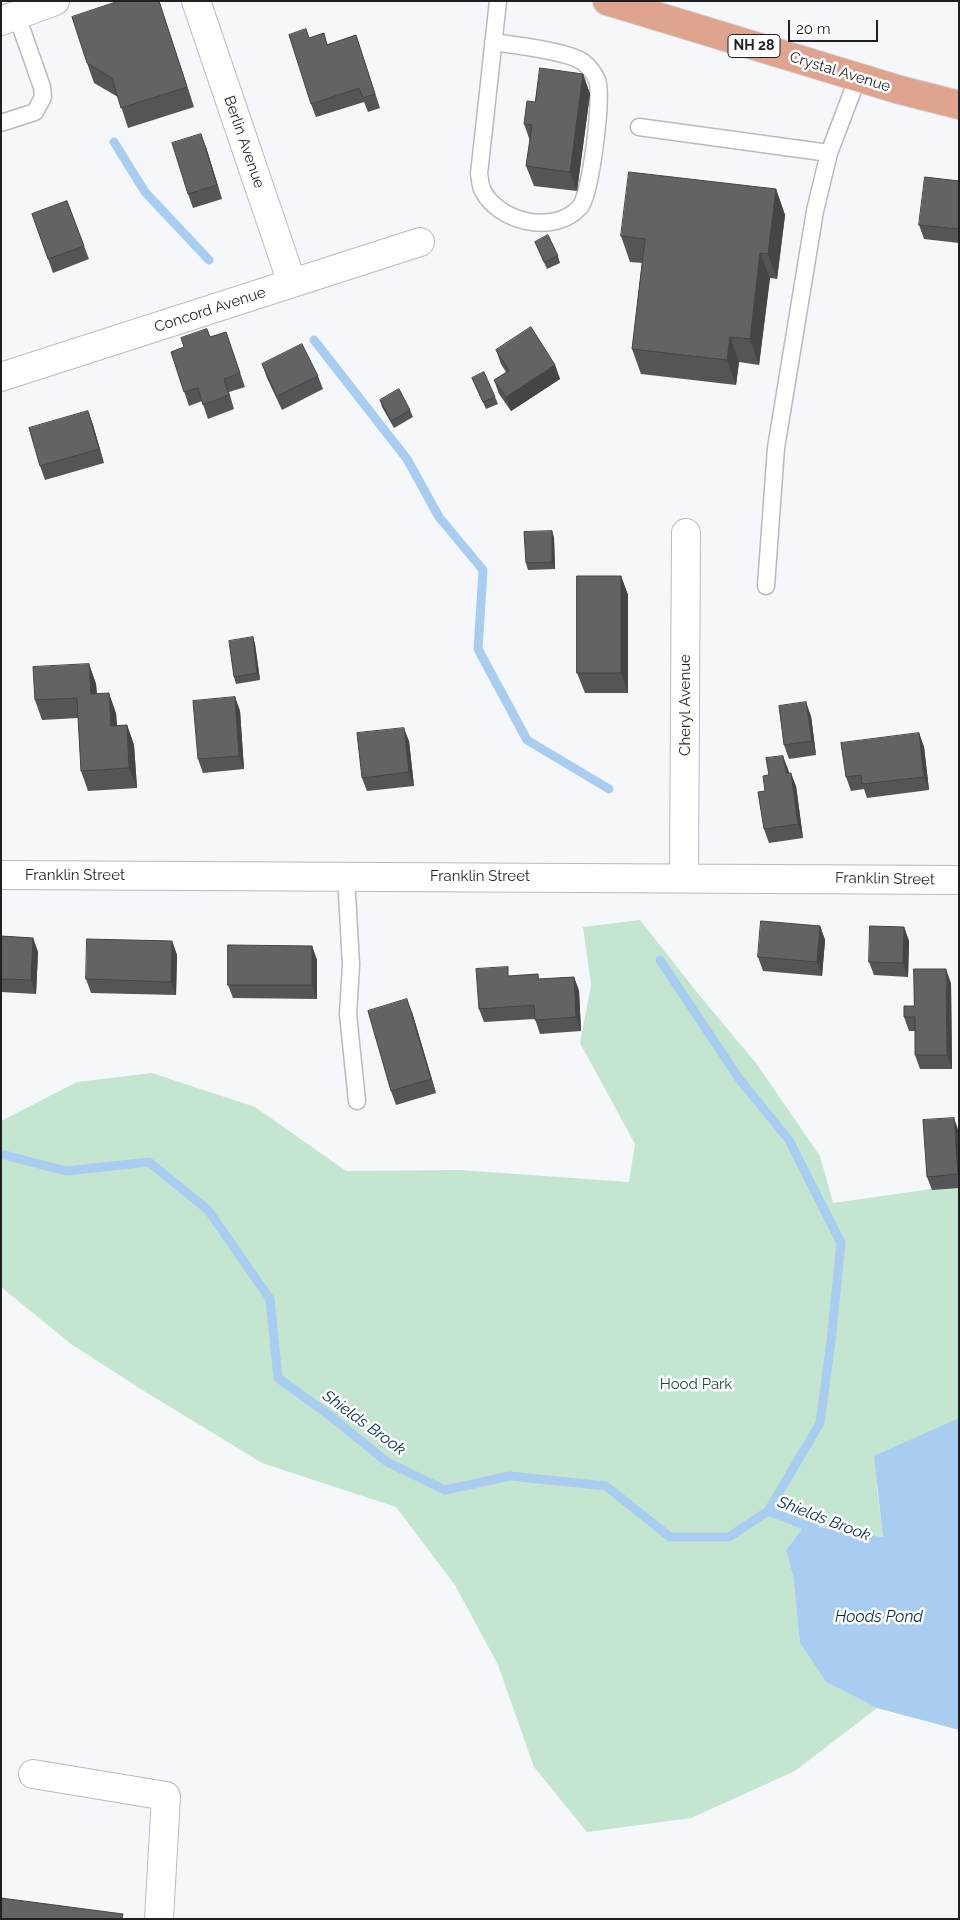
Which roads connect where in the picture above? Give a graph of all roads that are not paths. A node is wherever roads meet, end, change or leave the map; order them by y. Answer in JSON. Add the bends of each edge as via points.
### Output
{"nodes":[{"id":1,"x":55,"y":1,"type":"edge"},
{"id":2,"x":196,"y":1,"type":"edge"},
{"id":3,"x":498,"y":1,"type":"edge"},
{"id":4,"x":607,"y":1,"type":"edge"},
{"id":5,"x":9,"y":18,"type":"edge"},
{"id":6,"x":493,"y":42,"type":"junction"},
{"id":7,"x":858,"y":77,"type":"junction"},
{"id":8,"x":959,"y":105,"type":"edge"},
{"id":9,"x":1,"y":123,"type":"edge"},
{"id":10,"x":639,"y":127,"type":"dead end"},
{"id":11,"x":829,"y":153,"type":"junction"},
{"id":12,"x":420,"y":242,"type":"dead end"},
{"id":13,"x":292,"y":283,"type":"junction"},
{"id":14,"x":1,"y":377,"type":"edge"},
{"id":15,"x":686,"y":534,"type":"dead end"},
{"id":16,"x":766,"y":586,"type":"dead end"},
{"id":17,"x":1,"y":875,"type":"edge"},
{"id":18,"x":346,"y":876,"type":"junction"},
{"id":19,"x":684,"y":877,"type":"junction"},
{"id":20,"x":959,"y":880,"type":"edge"},
{"id":21,"x":356,"y":1101,"type":"dead end"},
{"id":22,"x":33,"y":1774,"type":"dead end"},
{"id":23,"x":159,"y":1919,"type":"edge"}],
"edges":[{"from":1,"to":5,"type":"street"},
{"from":2,"to":13,"type":"street","name":"Berlin Avenue"},
{"from":3,"to":6,"type":"lane"},
{"from":4,"to":7,"type":"main road","name":"Crystal Avenue","number":"NH 28"},
{"from":5,"to":9,"type":"lane","via":[[42,87],[43,97],[35,112]]},
{"from":6,"to":6,"type":"lane","via":[[479,174],[481,188],[492,203],[508,214],[542,223],[557,221],[580,206],[588,188],[597,81],[591,70],[569,55]]},
{"from":7,"to":8,"type":"main road","name":"Crystal Avenue","number":"NH 28"},
{"from":7,"to":11,"type":"lane"},
{"from":10,"to":11,"type":"lane"},
{"from":11,"to":16,"type":"lane","via":[[815,211],[776,448]]},
{"from":12,"to":13,"type":"street","name":"Concord Avenue"},
{"from":13,"to":14,"type":"street","name":"Concord Avenue"},
{"from":15,"to":19,"type":"street","name":"Cheryl Avenue"},
{"from":17,"to":18,"type":"street","name":"Franklin Street"},
{"from":18,"to":19,"type":"street","name":"Franklin Street"},
{"from":18,"to":21,"type":"lane","via":[[351,965],[348,1014]]},
{"from":19,"to":20,"type":"street","name":"Franklin Street"},
{"from":22,"to":23,"type":"street","via":[[166,1796]]}]}
